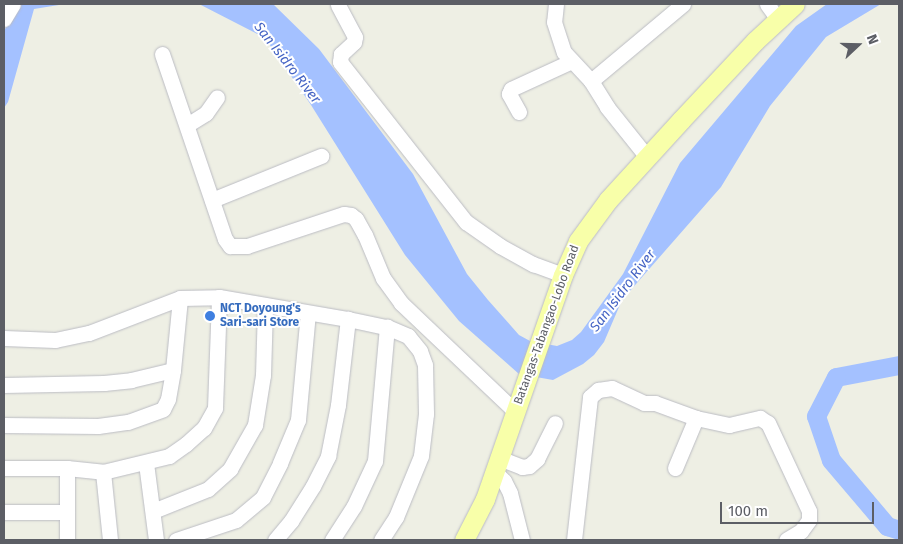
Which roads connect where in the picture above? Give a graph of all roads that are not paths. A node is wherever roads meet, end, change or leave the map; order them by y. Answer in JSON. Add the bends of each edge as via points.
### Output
{"nodes":[{"id":1,"x":12,"y":4,"type":"edge"},
{"id":2,"x":556,"y":4,"type":"edge"},
{"id":3,"x":682,"y":4,"type":"edge"},
{"id":4,"x":795,"y":4,"type":"edge"},
{"id":5,"x":338,"y":5,"type":"dead end"},
{"id":6,"x":772,"y":11,"type":"edge"},
{"id":7,"x":4,"y":19,"type":"edge"},
{"id":8,"x":162,"y":54,"type":"dead end"},
{"id":9,"x":572,"y":61,"type":"junction"},
{"id":10,"x":591,"y":81,"type":"junction"},
{"id":11,"x":217,"y":97,"type":"dead end"},
{"id":12,"x":519,"y":112,"type":"dead end"},
{"id":13,"x":187,"y":125,"type":"junction"},
{"id":14,"x":321,"y":156,"type":"dead end"},
{"id":15,"x":647,"y":157,"type":"junction"},
{"id":16,"x":212,"y":200,"type":"junction"},
{"id":17,"x":563,"y":275,"type":"junction"},
{"id":18,"x":219,"y":297,"type":"junction"},
{"id":19,"x":180,"y":298,"type":"junction"},
{"id":20,"x":265,"y":306,"type":"junction"},
{"id":21,"x":308,"y":313,"type":"junction"},
{"id":22,"x":348,"y":319,"type":"junction"},
{"id":23,"x":387,"y":327,"type":"junction"},
{"id":24,"x":4,"y":338,"type":"edge"},
{"id":25,"x":173,"y":370,"type":"junction"},
{"id":26,"x":4,"y":385,"type":"edge"},
{"id":27,"x":515,"y":411,"type":"junction"},
{"id":28,"x":696,"y":418,"type":"junction"},
{"id":29,"x":555,"y":423,"type":"dead end"},
{"id":30,"x":4,"y":425,"type":"edge"},
{"id":31,"x":146,"y":463,"type":"junction"},
{"id":32,"x":497,"y":465,"type":"junction"},
{"id":33,"x":4,"y":468,"type":"edge"},
{"id":34,"x":67,"y":468,"type":"junction"},
{"id":35,"x":674,"y":468,"type":"dead end"},
{"id":36,"x":102,"y":472,"type":"junction"},
{"id":37,"x":4,"y":512,"type":"edge"},
{"id":38,"x":67,"y":512,"type":"junction"},
{"id":39,"x":152,"y":512,"type":"junction"},
{"id":40,"x":67,"y":540,"type":"edge"},
{"id":41,"x":110,"y":540,"type":"edge"},
{"id":42,"x":156,"y":540,"type":"edge"},
{"id":43,"x":176,"y":540,"type":"edge"},
{"id":44,"x":275,"y":540,"type":"edge"},
{"id":45,"x":332,"y":540,"type":"edge"},
{"id":46,"x":381,"y":540,"type":"edge"},
{"id":47,"x":464,"y":540,"type":"edge"},
{"id":48,"x":522,"y":540,"type":"edge"},
{"id":49,"x":574,"y":540,"type":"edge"},
{"id":50,"x":786,"y":540,"type":"edge"}],
"edges":[{"from":1,"to":7,"type":"street"},
{"from":2,"to":9,"type":"street","via":[[556,32],[564,52]]},
{"from":3,"to":10,"type":"street"},
{"from":4,"to":6,"type":"main road","name":"Batangas-Tabangao-Lobo Road"},
{"from":5,"to":17,"type":"street","via":[[355,37],[341,54],[340,62],[466,222],[500,246],[533,264]]},
{"from":6,"to":15,"type":"main road","name":"Batangas-Tabangao-Lobo Road"},
{"from":8,"to":13,"type":"street"},
{"from":9,"to":10,"type":"street"},
{"from":9,"to":12,"type":"street","via":[[511,89],[509,94]]},
{"from":10,"to":15,"type":"street","via":[[607,107]]},
{"from":11,"to":13,"type":"street","via":[[206,113]]},
{"from":13,"to":16,"type":"street"},
{"from":14,"to":16,"type":"street"},
{"from":15,"to":17,"type":"main road","name":"Batangas-Tabangao-Lobo Road","via":[[608,200],[578,241]]},
{"from":16,"to":27,"type":"street","via":[[225,239],[235,247],[247,246],[344,214],[351,215],[365,235],[383,278],[401,303]]},
{"from":17,"to":27,"type":"main road","name":"Batangas-Tabangao-Lobo Road"},
{"from":18,"to":19,"type":"street"},
{"from":18,"to":20,"type":"street"},
{"from":18,"to":31,"type":"street","via":[[215,408],[204,428],[186,444],[169,456]]},
{"from":19,"to":24,"type":"street","via":[[89,333],[56,340]]},
{"from":19,"to":25,"type":"street"},
{"from":20,"to":21,"type":"street"},
{"from":20,"to":39,"type":"street","via":[[262,375],[255,425],[230,469],[208,489]]},
{"from":21,"to":22,"type":"street"},
{"from":21,"to":43,"type":"street","via":[[298,420],[263,497],[236,520]]},
{"from":22,"to":23,"type":"street"},
{"from":22,"to":44,"type":"street","via":[[338,406],[328,456],[313,486]]},
{"from":23,"to":45,"type":"street","via":[[374,461],[354,506]]},
{"from":23,"to":46,"type":"street","via":[[408,336],[420,351],[425,365],[426,414],[421,456],[396,517]]},
{"from":25,"to":26,"type":"street","via":[[104,383]]},
{"from":25,"to":30,"type":"street","via":[[164,409],[147,416],[98,426]]},
{"from":27,"to":32,"type":"main road","name":"Batangas-Tabangao-Lobo Road"},
{"from":28,"to":35,"type":"street"},
{"from":28,"to":49,"type":"street","via":[[655,402],[644,403],[612,388],[594,393],[590,400]]},
{"from":28,"to":50,"type":"street","via":[[729,425],[760,418],[768,423],[809,510],[808,520],[801,531]]},
{"from":29,"to":32,"type":"street","via":[[537,459],[529,466]]},
{"from":31,"to":36,"type":"street"},
{"from":31,"to":39,"type":"street"},
{"from":32,"to":47,"type":"main road","name":"Batangas-Tabangao-Lobo Road","via":[[485,499]]},
{"from":32,"to":48,"type":"street","via":[[510,493]]},
{"from":33,"to":34,"type":"street"},
{"from":34,"to":36,"type":"street"},
{"from":34,"to":38,"type":"street"},
{"from":36,"to":41,"type":"street"},
{"from":37,"to":38,"type":"street"},
{"from":38,"to":40,"type":"street"},
{"from":39,"to":42,"type":"street"}]}
